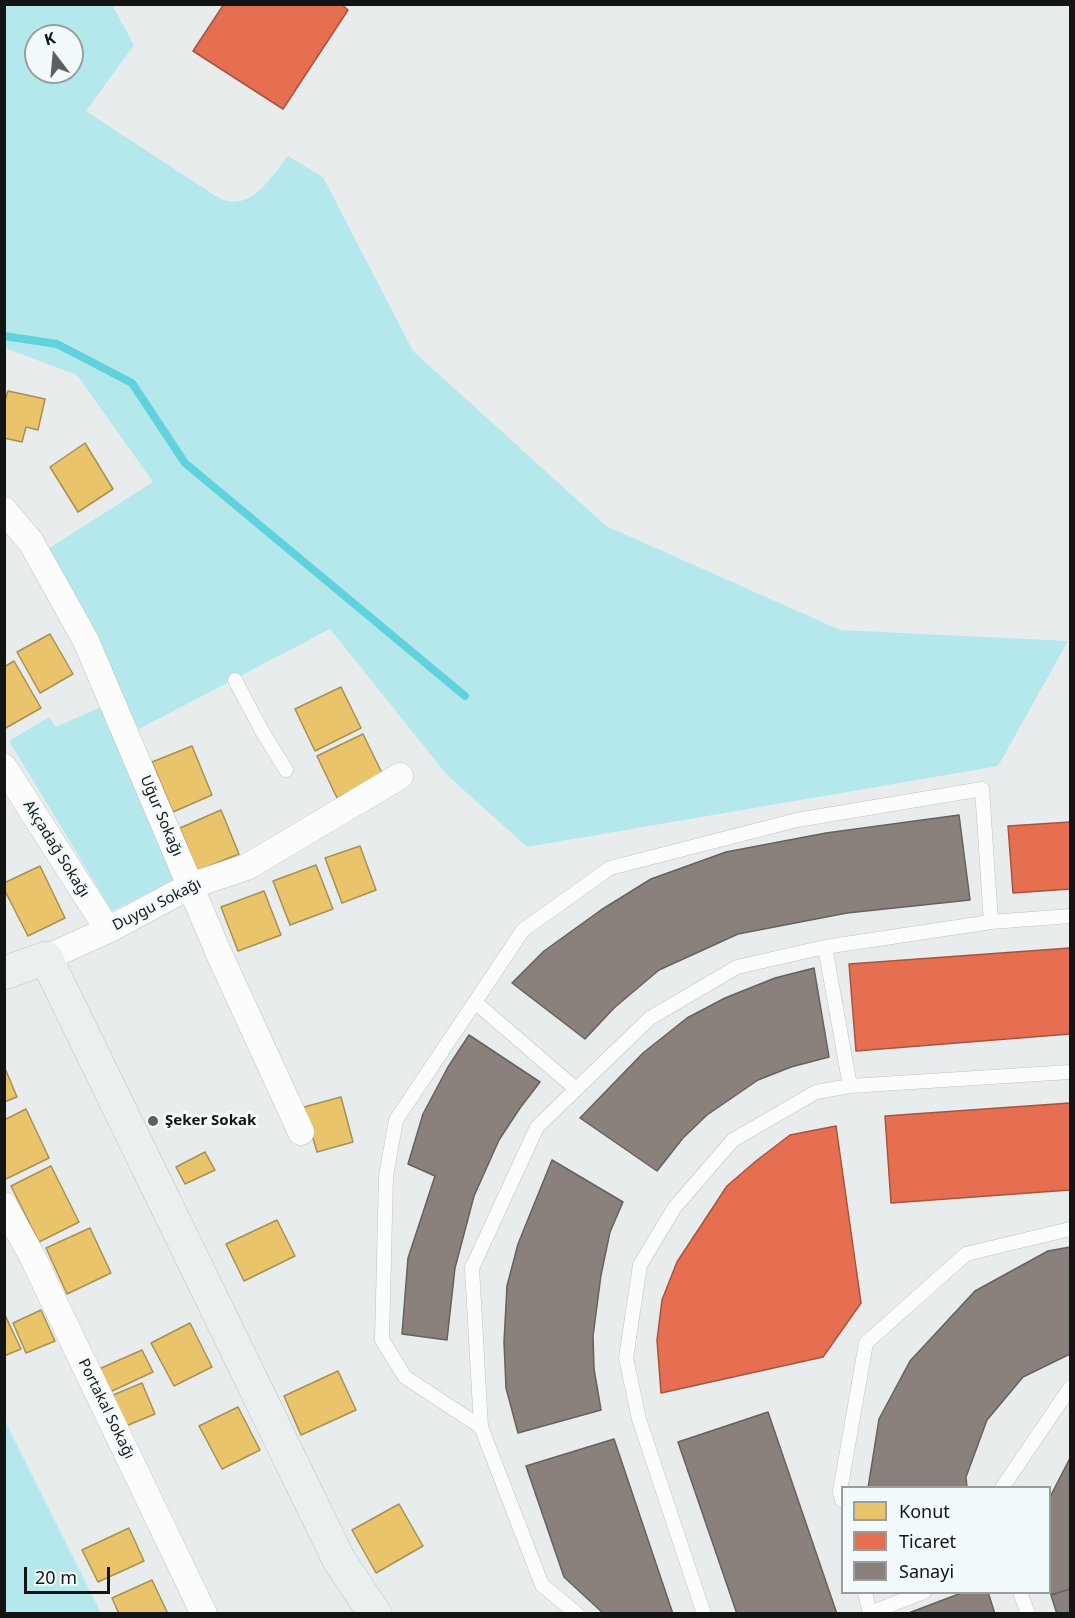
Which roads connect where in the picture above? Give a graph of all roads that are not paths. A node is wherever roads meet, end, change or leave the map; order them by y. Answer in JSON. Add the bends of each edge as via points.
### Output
{"nodes":[{"id":1,"x":4,"y":510,"type":"edge"},
{"id":2,"x":235,"y":680,"type":"dead end"},
{"id":3,"x":4,"y":767,"type":"edge"},
{"id":4,"x":286,"y":770,"type":"dead end"},
{"id":5,"x":400,"y":776,"type":"dead end"},
{"id":6,"x":190,"y":886,"type":"junction"},
{"id":7,"x":1071,"y":916,"type":"edge"},
{"id":8,"x":991,"y":922,"type":"junction"},
{"id":9,"x":108,"y":930,"type":"junction"},
{"id":10,"x":825,"y":947,"type":"junction"},
{"id":11,"x":46,"y":958,"type":"junction"},
{"id":12,"x":4,"y":973,"type":"edge"},
{"id":13,"x":475,"y":1002,"type":"junction"},
{"id":14,"x":1071,"y":1072,"type":"edge"},
{"id":15,"x":850,"y":1086,"type":"junction"},
{"id":16,"x":576,"y":1089,"type":"junction"},
{"id":17,"x":301,"y":1132,"type":"dead end"},
{"id":18,"x":4,"y":1205,"type":"edge"},
{"id":19,"x":1071,"y":1228,"type":"edge"},
{"id":20,"x":1071,"y":1388,"type":"edge"},
{"id":21,"x":481,"y":1427,"type":"junction"},
{"id":22,"x":1003,"y":1486,"type":"edge"},
{"id":23,"x":841,"y":1494,"type":"edge"},
{"id":24,"x":865,"y":1594,"type":"edge"},
{"id":25,"x":921,"y":1594,"type":"edge"},
{"id":26,"x":1020,"y":1594,"type":"edge"},
{"id":27,"x":870,"y":1613,"type":"edge"},
{"id":28,"x":204,"y":1614,"type":"edge"},
{"id":29,"x":375,"y":1614,"type":"edge"},
{"id":30,"x":577,"y":1614,"type":"edge"},
{"id":31,"x":704,"y":1614,"type":"edge"},
{"id":32,"x":1028,"y":1614,"type":"edge"}],
"edges":[{"from":1,"to":6,"type":"street","name":"Uğur Sokağı","via":[[31,543],[86,641]]},
{"from":2,"to":4,"type":"lane"},
{"from":3,"to":9,"type":"street","name":"Akçadağ Sokağı"},
{"from":5,"to":6,"type":"street","name":"Duygu Sokağı","via":[[247,867]]},
{"from":6,"to":9,"type":"street","name":"Duygu Sokağı"},
{"from":6,"to":17,"type":"street","name":"Uğur Sokağı"},
{"from":7,"to":8,"type":"lane"},
{"from":8,"to":10,"type":"lane"},
{"from":8,"to":13,"type":"lane","via":[[982,789],[797,820],[610,868],[523,930]]},
{"from":9,"to":11,"type":"street","name":"Duygu Sokağı"},
{"from":10,"to":15,"type":"lane"},
{"from":10,"to":16,"type":"lane","via":[[737,967],[650,1018]]},
{"from":11,"to":12,"type":"street","name":"Duygu Sokağı"},
{"from":11,"to":29,"type":"street","via":[[339,1560]]},
{"from":13,"to":16,"type":"lane"},
{"from":13,"to":21,"type":"lane","via":[[396,1120],[386,1176],[382,1340],[405,1377]]},
{"from":14,"to":15,"type":"lane"},
{"from":15,"to":31,"type":"lane","via":[[816,1092],[733,1140],[675,1207],[640,1265],[626,1358],[639,1419]]},
{"from":16,"to":21,"type":"lane","via":[[537,1127],[472,1268]]},
{"from":18,"to":28,"type":"street","name":"Portakal Sokağı"},
{"from":19,"to":23,"type":"lane","via":[[966,1254],[866,1343]]},
{"from":20,"to":22,"type":"lane"},
{"from":21,"to":30,"type":"lane","via":[[542,1585]]},
{"from":24,"to":27,"type":"lane"},
{"from":25,"to":27,"type":"lane"},
{"from":26,"to":32,"type":"lane"}]}
